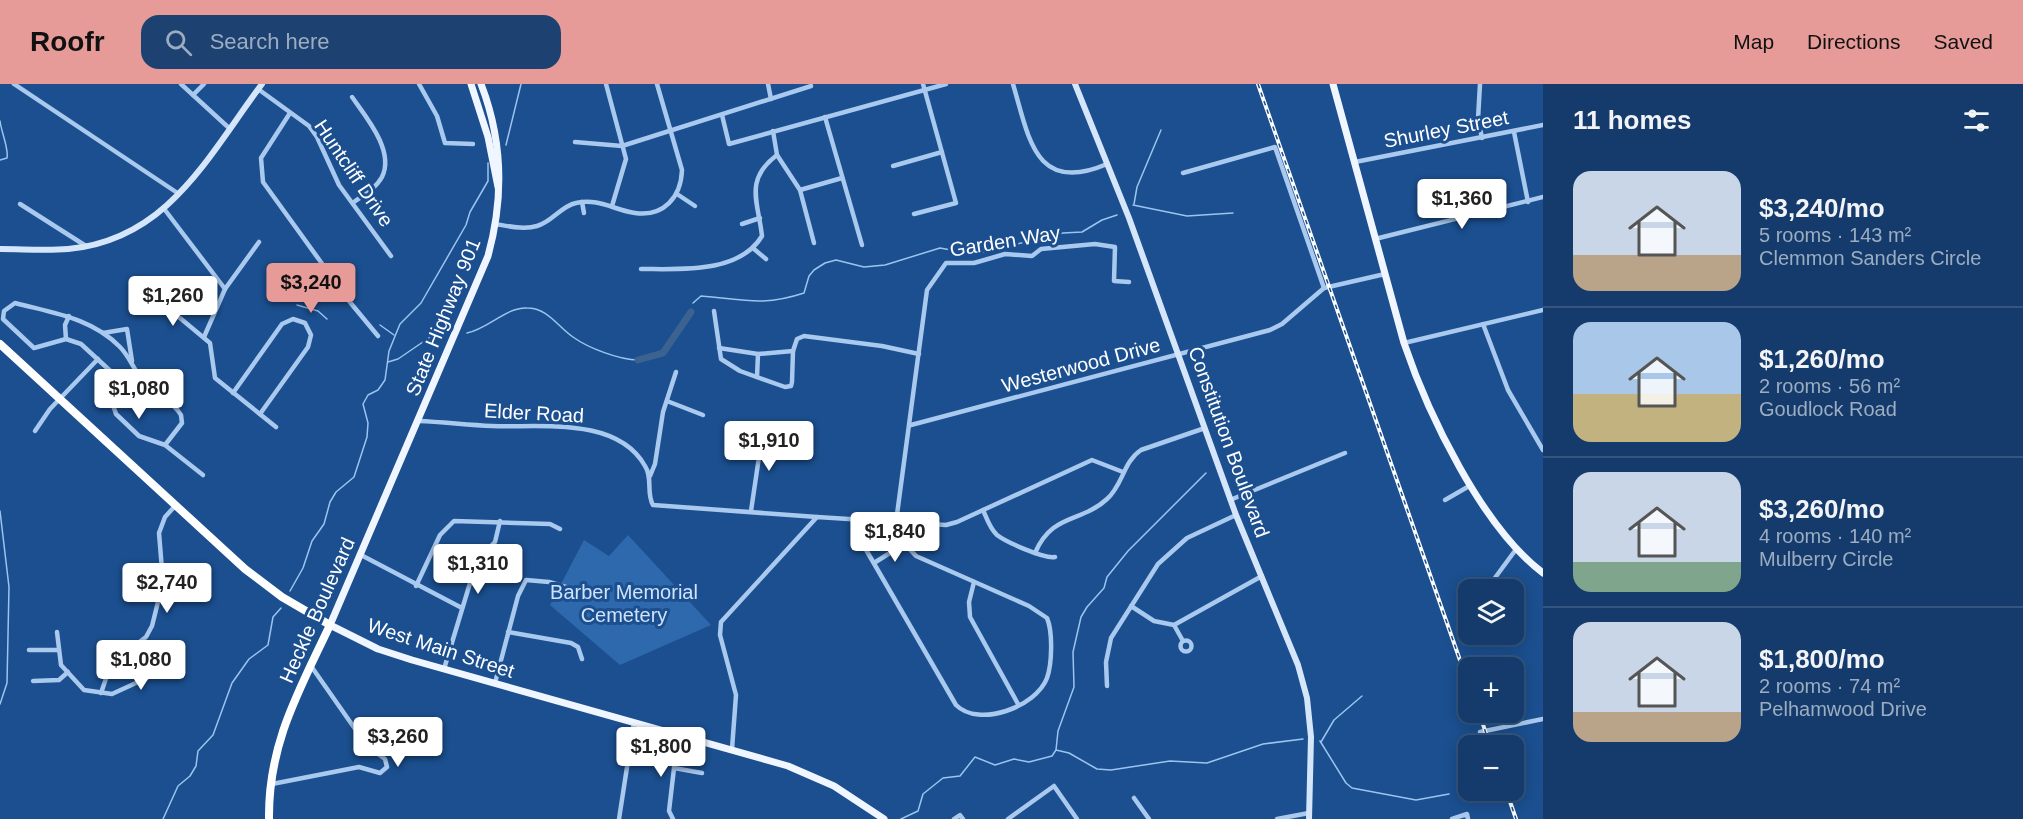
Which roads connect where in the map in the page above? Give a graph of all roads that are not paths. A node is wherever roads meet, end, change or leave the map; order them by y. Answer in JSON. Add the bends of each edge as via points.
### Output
{"nodes":[{"id":1,"x":15,"y":84,"type":"edge"},
{"id":2,"x":181,"y":84,"type":"edge"},
{"id":3,"x":204,"y":84,"type":"edge"},
{"id":4,"x":428,"y":84,"type":"edge"},
{"id":5,"x":471,"y":84,"type":"edge"},
{"id":6,"x":481,"y":84,"type":"edge"},
{"id":7,"x":606,"y":84,"type":"edge"},
{"id":8,"x":657,"y":84,"type":"edge"},
{"id":9,"x":768,"y":84,"type":"edge"},
{"id":10,"x":946,"y":84,"type":"edge"},
{"id":11,"x":1013,"y":84,"type":"edge"},
{"id":12,"x":1075,"y":84,"type":"edge"},
{"id":13,"x":1333,"y":84,"type":"edge"},
{"id":14,"x":1480,"y":84,"type":"edge"},
{"id":15,"x":420,"y":86,"type":"edge"},
{"id":16,"x":811,"y":86,"type":"dead end"},
{"id":17,"x":260,"y":87,"type":"edge"},
{"id":18,"x":924,"y":87,"type":"edge"},
{"id":19,"x":193,"y":95,"type":"junction"},
{"id":20,"x":352,"y":97,"type":"dead end"},
{"id":21,"x":771,"y":99,"type":"junction"},
{"id":22,"x":290,"y":113,"type":"junction"},
{"id":23,"x":722,"y":115,"type":"junction"},
{"id":24,"x":825,"y":117,"type":"junction"},
{"id":25,"x":1543,"y":125,"type":"edge"},
{"id":26,"x":229,"y":128,"type":"junction"},
{"id":27,"x":773,"y":130,"type":"junction"},
{"id":28,"x":671,"y":132,"type":"junction"},
{"id":29,"x":1514,"y":132,"type":"junction"},
{"id":30,"x":1482,"y":138,"type":"junction"},
{"id":31,"x":575,"y":142,"type":"dead end"},
{"id":32,"x":473,"y":144,"type":"dead end"},
{"id":33,"x":622,"y":146,"type":"junction"},
{"id":34,"x":942,"y":152,"type":"junction"},
{"id":35,"x":777,"y":155,"type":"junction"},
{"id":36,"x":1355,"y":162,"type":"junction"},
{"id":37,"x":1107,"y":164,"type":"junction"},
{"id":38,"x":893,"y":166,"type":"dead end"},
{"id":39,"x":1183,"y":172,"type":"dead end"},
{"id":40,"x":842,"y":178,"type":"junction"},
{"id":41,"x":498,"y":190,"type":"junction"},
{"id":42,"x":800,"y":190,"type":"junction"},
{"id":43,"x":179,"y":194,"type":"junction"},
{"id":44,"x":677,"y":194,"type":"junction"},
{"id":45,"x":1543,"y":197,"type":"edge"},
{"id":46,"x":354,"y":202,"type":"junction"},
{"id":47,"x":582,"y":202,"type":"junction"},
{"id":48,"x":1528,"y":202,"type":"junction"},
{"id":49,"x":20,"y":204,"type":"dead end"},
{"id":50,"x":612,"y":206,"type":"junction"},
{"id":51,"x":695,"y":206,"type":"dead end"},
{"id":52,"x":165,"y":210,"type":"junction"},
{"id":53,"x":584,"y":213,"type":"dead end"},
{"id":54,"x":914,"y":214,"type":"dead end"},
{"id":55,"x":760,"y":218,"type":"junction"},
{"id":56,"x":495,"y":224,"type":"junction"},
{"id":57,"x":742,"y":224,"type":"dead end"},
{"id":58,"x":1375,"y":239,"type":"junction"},
{"id":59,"x":259,"y":242,"type":"dead end"},
{"id":60,"x":814,"y":243,"type":"dead end"},
{"id":61,"x":862,"y":245,"type":"dead end"},
{"id":62,"x":86,"y":246,"type":"junction"},
{"id":63,"x":0,"y":249,"type":"edge"},
{"id":64,"x":754,"y":249,"type":"junction"},
{"id":65,"x":391,"y":256,"type":"dead end"},
{"id":66,"x":766,"y":259,"type":"dead end"},
{"id":67,"x":640,"y":269,"type":"dead end"},
{"id":68,"x":1385,"y":274,"type":"junction"},
{"id":69,"x":1129,"y":282,"type":"dead end"},
{"id":70,"x":1324,"y":288,"type":"junction"},
{"id":71,"x":225,"y":289,"type":"junction"},
{"id":72,"x":156,"y":298,"type":"dead end"},
{"id":73,"x":1543,"y":310,"type":"edge"},
{"id":74,"x":714,"y":311,"type":"dead end"},
{"id":75,"x":69,"y":316,"type":"junction"},
{"id":76,"x":1483,"y":324,"type":"junction"},
{"id":77,"x":103,"y":333,"type":"junction"},
{"id":78,"x":378,"y":336,"type":"dead end"},
{"id":79,"x":204,"y":337,"type":"junction"},
{"id":80,"x":66,"y":339,"type":"junction"},
{"id":81,"x":1404,"y":343,"type":"junction"},
{"id":82,"x":0,"y":344,"type":"edge"},
{"id":83,"x":719,"y":348,"type":"junction"},
{"id":84,"x":793,"y":351,"type":"junction"},
{"id":85,"x":758,"y":354,"type":"junction"},
{"id":86,"x":920,"y":354,"type":"junction"},
{"id":87,"x":1179,"y":355,"type":"junction"},
{"id":88,"x":98,"y":359,"type":"junction"},
{"id":89,"x":133,"y":364,"type":"junction"},
{"id":90,"x":676,"y":372,"type":"dead end"},
{"id":91,"x":757,"y":377,"type":"junction"},
{"id":92,"x":233,"y":393,"type":"junction"},
{"id":93,"x":60,"y":400,"type":"junction"},
{"id":94,"x":667,"y":401,"type":"junction"},
{"id":95,"x":260,"y":414,"type":"junction"},
{"id":96,"x":703,"y":415,"type":"dead end"},
{"id":97,"x":419,"y":421,"type":"junction"},
{"id":98,"x":911,"y":425,"type":"junction"},
{"id":99,"x":276,"y":427,"type":"dead end"},
{"id":100,"x":1205,"y":428,"type":"junction"},
{"id":101,"x":35,"y":431,"type":"dead end"},
{"id":102,"x":758,"y":433,"type":"dead end"},
{"id":103,"x":165,"y":445,"type":"junction"},
{"id":104,"x":1543,"y":450,"type":"edge"},
{"id":105,"x":1345,"y":453,"type":"dead end"},
{"id":106,"x":1123,"y":472,"type":"junction"},
{"id":107,"x":202,"y":475,"type":"dead end"},
{"id":108,"x":650,"y":476,"type":"junction"},
{"id":109,"x":1471,"y":485,"type":"junction"},
{"id":110,"x":1230,"y":500,"type":"junction"},
{"id":111,"x":1445,"y":500,"type":"dead end"},
{"id":112,"x":175,"y":506,"type":"junction"},
{"id":113,"x":983,"y":510,"type":"junction"},
{"id":114,"x":751,"y":512,"type":"junction"},
{"id":115,"x":1236,"y":515,"type":"junction"},
{"id":116,"x":817,"y":517,"type":"junction"},
{"id":117,"x":860,"y":520,"type":"junction"},
{"id":118,"x":500,"y":521,"type":"junction"},
{"id":119,"x":896,"y":522,"type":"junction"},
{"id":120,"x":560,"y":530,"type":"dead end"},
{"id":121,"x":904,"y":544,"type":"junction"},
{"id":122,"x":1517,"y":548,"type":"junction"},
{"id":123,"x":1035,"y":553,"type":"junction"},
{"id":124,"x":361,"y":555,"type":"junction"},
{"id":125,"x":1055,"y":557,"type":"dead end"},
{"id":126,"x":874,"y":563,"type":"junction"},
{"id":127,"x":1543,"y":573,"type":"edge"},
{"id":128,"x":1262,"y":576,"type":"junction"},
{"id":129,"x":1494,"y":579,"type":"edge"},
{"id":130,"x":974,"y":582,"type":"junction"},
{"id":131,"x":416,"y":586,"type":"junction"},
{"id":132,"x":585,"y":592,"type":"dead end"},
{"id":133,"x":1131,"y":606,"type":"junction"},
{"id":134,"x":462,"y":608,"type":"junction"},
{"id":135,"x":330,"y":625,"type":"junction"},
{"id":136,"x":1174,"y":625,"type":"junction"},
{"id":137,"x":57,"y":632,"type":"dead end"},
{"id":138,"x":508,"y":632,"type":"junction"},
{"id":139,"x":1184,"y":640,"type":"dead end"},
{"id":140,"x":29,"y":650,"type":"dead end"},
{"id":141,"x":58,"y":650,"type":"junction"},
{"id":142,"x":582,"y":659,"type":"dead end"},
{"id":143,"x":177,"y":664,"type":"dead end"},
{"id":144,"x":311,"y":666,"type":"junction"},
{"id":145,"x":444,"y":669,"type":"junction"},
{"id":146,"x":68,"y":672,"type":"junction"},
{"id":147,"x":33,"y":681,"type":"dead end"},
{"id":148,"x":495,"y":683,"type":"junction"},
{"id":149,"x":1107,"y":686,"type":"dead end"},
{"id":150,"x":101,"y":693,"type":"junction"},
{"id":151,"x":1018,"y":704,"type":"junction"},
{"id":152,"x":1543,"y":719,"type":"edge"},
{"id":153,"x":634,"y":722,"type":"junction"},
{"id":154,"x":1480,"y":732,"type":"dead end"},
{"id":155,"x":678,"y":734,"type":"junction"},
{"id":156,"x":732,"y":749,"type":"junction"},
{"id":157,"x":674,"y":768,"type":"junction"},
{"id":158,"x":702,"y":773,"type":"dead end"},
{"id":159,"x":269,"y":785,"type":"junction"},
{"id":160,"x":1134,"y":798,"type":"dead end"},
{"id":161,"x":1309,"y":816,"type":"edge"},
{"id":162,"x":962,"y":817,"type":"edge"},
{"id":163,"x":1075,"y":817,"type":"edge"},
{"id":164,"x":1467,"y":817,"type":"edge"},
{"id":165,"x":269,"y":819,"type":"edge"},
{"id":166,"x":619,"y":819,"type":"edge"},
{"id":167,"x":673,"y":819,"type":"edge"},
{"id":168,"x":884,"y":819,"type":"edge"},
{"id":169,"x":954,"y":819,"type":"edge"},
{"id":170,"x":1008,"y":819,"type":"edge"},
{"id":171,"x":1068,"y":819,"type":"edge"},
{"id":172,"x":1149,"y":819,"type":"edge"},
{"id":173,"x":1277,"y":819,"type":"edge"},
{"id":174,"x":1452,"y":819,"type":"edge"}],
"edges":[{"from":1,"to":43,"type":"street"},
{"from":2,"to":19,"type":"street"},
{"from":3,"to":19,"type":"street"},
{"from":4,"to":15,"type":"street"},
{"from":5,"to":41,"type":"main road","via":[[488,137]]},
{"from":6,"to":41,"type":"main road","name":"State Highway 901","via":[[496,136],[501,171]]},
{"from":7,"to":33,"type":"street"},
{"from":8,"to":28,"type":"street"},
{"from":9,"to":21,"type":"street"},
{"from":10,"to":18,"type":"street"},
{"from":11,"to":37,"type":"street","via":[[1029,142],[1045,165],[1076,174]]},
{"from":12,"to":37,"type":"street","name":"Constitution Boulevard"},
{"from":13,"to":36,"type":"main road"},
{"from":14,"to":30,"type":"street"},
{"from":15,"to":32,"type":"street","via":[[437,116],[445,142]]},
{"from":16,"to":21,"type":"street"},
{"from":17,"to":22,"type":"street","name":"Huntcliff Drive"},
{"from":17,"to":26,"type":"street"},
{"from":18,"to":24,"type":"street"},
{"from":18,"to":34,"type":"street"},
{"from":19,"to":26,"type":"street"},
{"from":20,"to":46,"type":"street","via":[[380,141],[386,165],[375,187]]},
{"from":21,"to":23,"type":"street"},
{"from":22,"to":46,"type":"street","name":"Huntcliff Drive","via":[[309,126],[332,173]]},
{"from":22,"to":78,"type":"street","via":[[261,158],[263,182]]},
{"from":23,"to":27,"type":"street","via":[[729,144]]},
{"from":23,"to":28,"type":"street"},
{"from":24,"to":27,"type":"street"},
{"from":24,"to":40,"type":"street"},
{"from":25,"to":29,"type":"street","name":"Shurley Street"},
{"from":26,"to":43,"type":"street"},
{"from":27,"to":35,"type":"street"},
{"from":28,"to":33,"type":"street"},
{"from":28,"to":44,"type":"street","via":[[682,170]]},
{"from":29,"to":30,"type":"street","name":"Shurley Street"},
{"from":29,"to":48,"type":"street"},
{"from":30,"to":36,"type":"street","name":"Shurley Street"},
{"from":31,"to":33,"type":"street"},
{"from":33,"to":50,"type":"street","via":[[624,172]]},
{"from":34,"to":38,"type":"street"},
{"from":34,"to":54,"type":"street","via":[[956,203]]},
{"from":35,"to":42,"type":"street"},
{"from":35,"to":55,"type":"street","via":[[764,165],[756,181]]},
{"from":36,"to":58,"type":"main road"},
{"from":37,"to":87,"type":"street","name":"Constitution Boulevard"},
{"from":39,"to":70,"type":"street","via":[[1275,147]]},
{"from":40,"to":42,"type":"street"},
{"from":40,"to":61,"type":"street"},
{"from":41,"to":56,"type":"main road","name":"State Highway 901"},
{"from":42,"to":60,"type":"street"},
{"from":43,"to":52,"type":"street"},
{"from":44,"to":50,"type":"street","via":[[664,208],[654,212],[634,213]]},
{"from":44,"to":51,"type":"street"},
{"from":45,"to":48,"type":"street"},
{"from":46,"to":65,"type":"street","name":"Huntcliff Drive"},
{"from":47,"to":50,"type":"street"},
{"from":47,"to":53,"type":"street"},
{"from":47,"to":56,"type":"street","via":[[565,207],[537,226]]},
{"from":48,"to":58,"type":"street"},
{"from":49,"to":62,"type":"street"},
{"from":52,"to":62,"type":"street","via":[[125,235]]},
{"from":52,"to":71,"type":"street"},
{"from":55,"to":57,"type":"street"},
{"from":55,"to":64,"type":"street","via":[[762,236]]},
{"from":56,"to":97,"type":"main road","name":"State Highway 901","via":[[488,256]]},
{"from":58,"to":68,"type":"main road"},
{"from":59,"to":71,"type":"street"},
{"from":62,"to":63,"type":"street","via":[[62,250]]},
{"from":64,"to":66,"type":"street"},
{"from":64,"to":67,"type":"street","via":[[729,262],[703,267]]},
{"from":68,"to":70,"type":"street","name":"Westerwood Drive"},
{"from":68,"to":81,"type":"main road"},
{"from":69,"to":86,"type":"street","name":"Garden Way","via":[[1114,281],[1115,247],[1095,244],[1041,249],[1032,256],[1005,254],[974,263],[948,262],[927,290]]},
{"from":70,"to":87,"type":"street","name":"Westerwood Drive","via":[[1276,328]]},
{"from":71,"to":79,"type":"street"},
{"from":72,"to":79,"type":"street"},
{"from":73,"to":76,"type":"street"},
{"from":74,"to":83,"type":"street"},
{"from":75,"to":77,"type":"street"},
{"from":75,"to":80,"type":"street"},
{"from":75,"to":80,"type":"street","via":[[15,303],[2,316],[34,348]]},
{"from":76,"to":81,"type":"street"},
{"from":76,"to":104,"type":"street","via":[[1508,390]]},
{"from":77,"to":89,"type":"street"},
{"from":77,"to":89,"type":"street","via":[[127,329]]},
{"from":79,"to":92,"type":"street","via":[[212,349],[215,378]]},
{"from":80,"to":88,"type":"street","via":[[81,344]]},
{"from":81,"to":109,"type":"main road","via":[[1428,405]]},
{"from":82,"to":93,"type":"highway","name":"West Main Street"},
{"from":83,"to":85,"type":"street"},
{"from":83,"to":91,"type":"street","via":[[721,359]]},
{"from":84,"to":85,"type":"street"},
{"from":84,"to":86,"type":"street","via":[[797,339],[811,336]]},
{"from":84,"to":91,"type":"street","via":[[790,386]]},
{"from":85,"to":91,"type":"street"},
{"from":86,"to":98,"type":"street"},
{"from":87,"to":98,"type":"street","name":"Westerwood Drive"},
{"from":87,"to":100,"type":"street","name":"Constitution Boulevard"},
{"from":88,"to":93,"type":"street"},
{"from":88,"to":103,"type":"street","via":[[119,381],[113,405],[116,414],[139,436]]},
{"from":89,"to":103,"type":"street","via":[[147,385],[181,415],[182,423]]},
{"from":90,"to":94,"type":"street"},
{"from":92,"to":95,"type":"street"},
{"from":92,"to":95,"type":"street","via":[[282,324],[293,319],[305,323],[311,335],[308,347]]},
{"from":93,"to":101,"type":"street"},
{"from":93,"to":112,"type":"highway","name":"West Main Street"},
{"from":94,"to":96,"type":"street"},
{"from":94,"to":108,"type":"street"},
{"from":95,"to":99,"type":"street"},
{"from":97,"to":108,"type":"street","name":"Elder Road","via":[[555,425],[593,431],[609,435],[630,449],[645,464]]},
{"from":97,"to":124,"type":"main road","name":"Heckle Boulevard"},
{"from":98,"to":119,"type":"street"},
{"from":100,"to":106,"type":"street","via":[[1141,450],[1133,455]]},
{"from":100,"to":110,"type":"street","name":"Constitution Boulevard"},
{"from":102,"to":114,"type":"street","via":[[759,457]]},
{"from":103,"to":107,"type":"street"},
{"from":105,"to":110,"type":"street"},
{"from":106,"to":113,"type":"street","via":[[1092,460]]},
{"from":106,"to":123,"type":"street","via":[[1107,499],[1050,529]]},
{"from":108,"to":114,"type":"street","name":"Elder Road","via":[[653,505]]},
{"from":109,"to":111,"type":"street"},
{"from":109,"to":122,"type":"main road"},
{"from":110,"to":115,"type":"street","name":"Constitution Boulevard"},
{"from":112,"to":135,"type":"highway","name":"West Main Street","via":[[270,588]]},
{"from":112,"to":150,"type":"street","via":[[165,517],[159,534],[163,582],[152,626],[146,637],[111,664]]},
{"from":113,"to":119,"type":"street","via":[[946,525]]},
{"from":113,"to":123,"type":"street","via":[[998,535]]},
{"from":114,"to":116,"type":"street","name":"Elder Road"},
{"from":115,"to":128,"type":"street","name":"Constitution Boulevard"},
{"from":115,"to":133,"type":"street","via":[[1176,546],[1158,564]]},
{"from":116,"to":117,"type":"street","name":"Elder Road"},
{"from":116,"to":156,"type":"street","via":[[721,622],[720,635],[736,695]]},
{"from":117,"to":119,"type":"street","name":"Elder Road"},
{"from":117,"to":126,"type":"street","via":[[862,537]]},
{"from":118,"to":120,"type":"street","via":[[550,524]]},
{"from":118,"to":131,"type":"street","via":[[454,521],[446,527]]},
{"from":118,"to":134,"type":"street","via":[[495,542],[477,561]]},
{"from":119,"to":121,"type":"street"},
{"from":121,"to":126,"type":"street"},
{"from":121,"to":130,"type":"street","via":[[916,556]]},
{"from":122,"to":127,"type":"main road"},
{"from":122,"to":129,"type":"street"},
{"from":123,"to":125,"type":"street"},
{"from":124,"to":131,"type":"street"},
{"from":124,"to":135,"type":"main road","name":"Heckle Boulevard"},
{"from":126,"to":151,"type":"street","via":[[961,710],[978,716]]},
{"from":128,"to":136,"type":"street"},
{"from":128,"to":161,"type":"street","name":"Constitution Boulevard","via":[[1290,641],[1306,693],[1311,742]]},
{"from":130,"to":151,"type":"street","via":[[970,617]]},
{"from":130,"to":151,"type":"street","via":[[1041,612],[1051,627],[1047,678],[1030,699]]},
{"from":131,"to":134,"type":"street"},
{"from":132,"to":138,"type":"street","via":[[526,580]]},
{"from":133,"to":136,"type":"street","via":[[1154,621]]},
{"from":133,"to":149,"type":"street","via":[[1109,644]]},
{"from":134,"to":145,"type":"street"},
{"from":135,"to":144,"type":"highway","name":"Heckle Boulevard"},
{"from":135,"to":145,"type":"main road","name":"West Main Street","via":[[378,649]]},
{"from":136,"to":139,"type":"street"},
{"from":137,"to":141,"type":"street"},
{"from":138,"to":142,"type":"street","via":[[571,643],[578,647]]},
{"from":138,"to":148,"type":"street"},
{"from":140,"to":141,"type":"street"},
{"from":141,"to":146,"type":"street"},
{"from":143,"to":150,"type":"street","via":[[112,694]]},
{"from":144,"to":159,"type":"highway","name":"Heckle Boulevard","via":[[280,734]]},
{"from":144,"to":159,"type":"street","via":[[367,746],[385,759],[387,768],[380,773],[359,767]]},
{"from":145,"to":148,"type":"main road","name":"West Main Street"},
{"from":146,"to":147,"type":"street","via":[[59,680]]},
{"from":146,"to":150,"type":"street","via":[[84,690]]},
{"from":148,"to":153,"type":"main road","name":"West Main Street"},
{"from":152,"to":154,"type":"street"},
{"from":153,"to":155,"type":"main road","name":"West Main Street"},
{"from":153,"to":166,"type":"street"},
{"from":155,"to":156,"type":"main road","name":"West Main Street"},
{"from":155,"to":157,"type":"street"},
{"from":156,"to":168,"type":"main road","name":"West Main Street","via":[[819,779]]},
{"from":157,"to":158,"type":"street"},
{"from":157,"to":167,"type":"street","via":[[669,811]]},
{"from":159,"to":165,"type":"highway","name":"Heckle Boulevard"},
{"from":160,"to":172,"type":"street"},
{"from":161,"to":173,"type":"street"},
{"from":162,"to":169,"type":"street"},
{"from":163,"to":170,"type":"street","via":[[1054,786]]},
{"from":163,"to":171,"type":"street"},
{"from":164,"to":174,"type":"street"}]}
